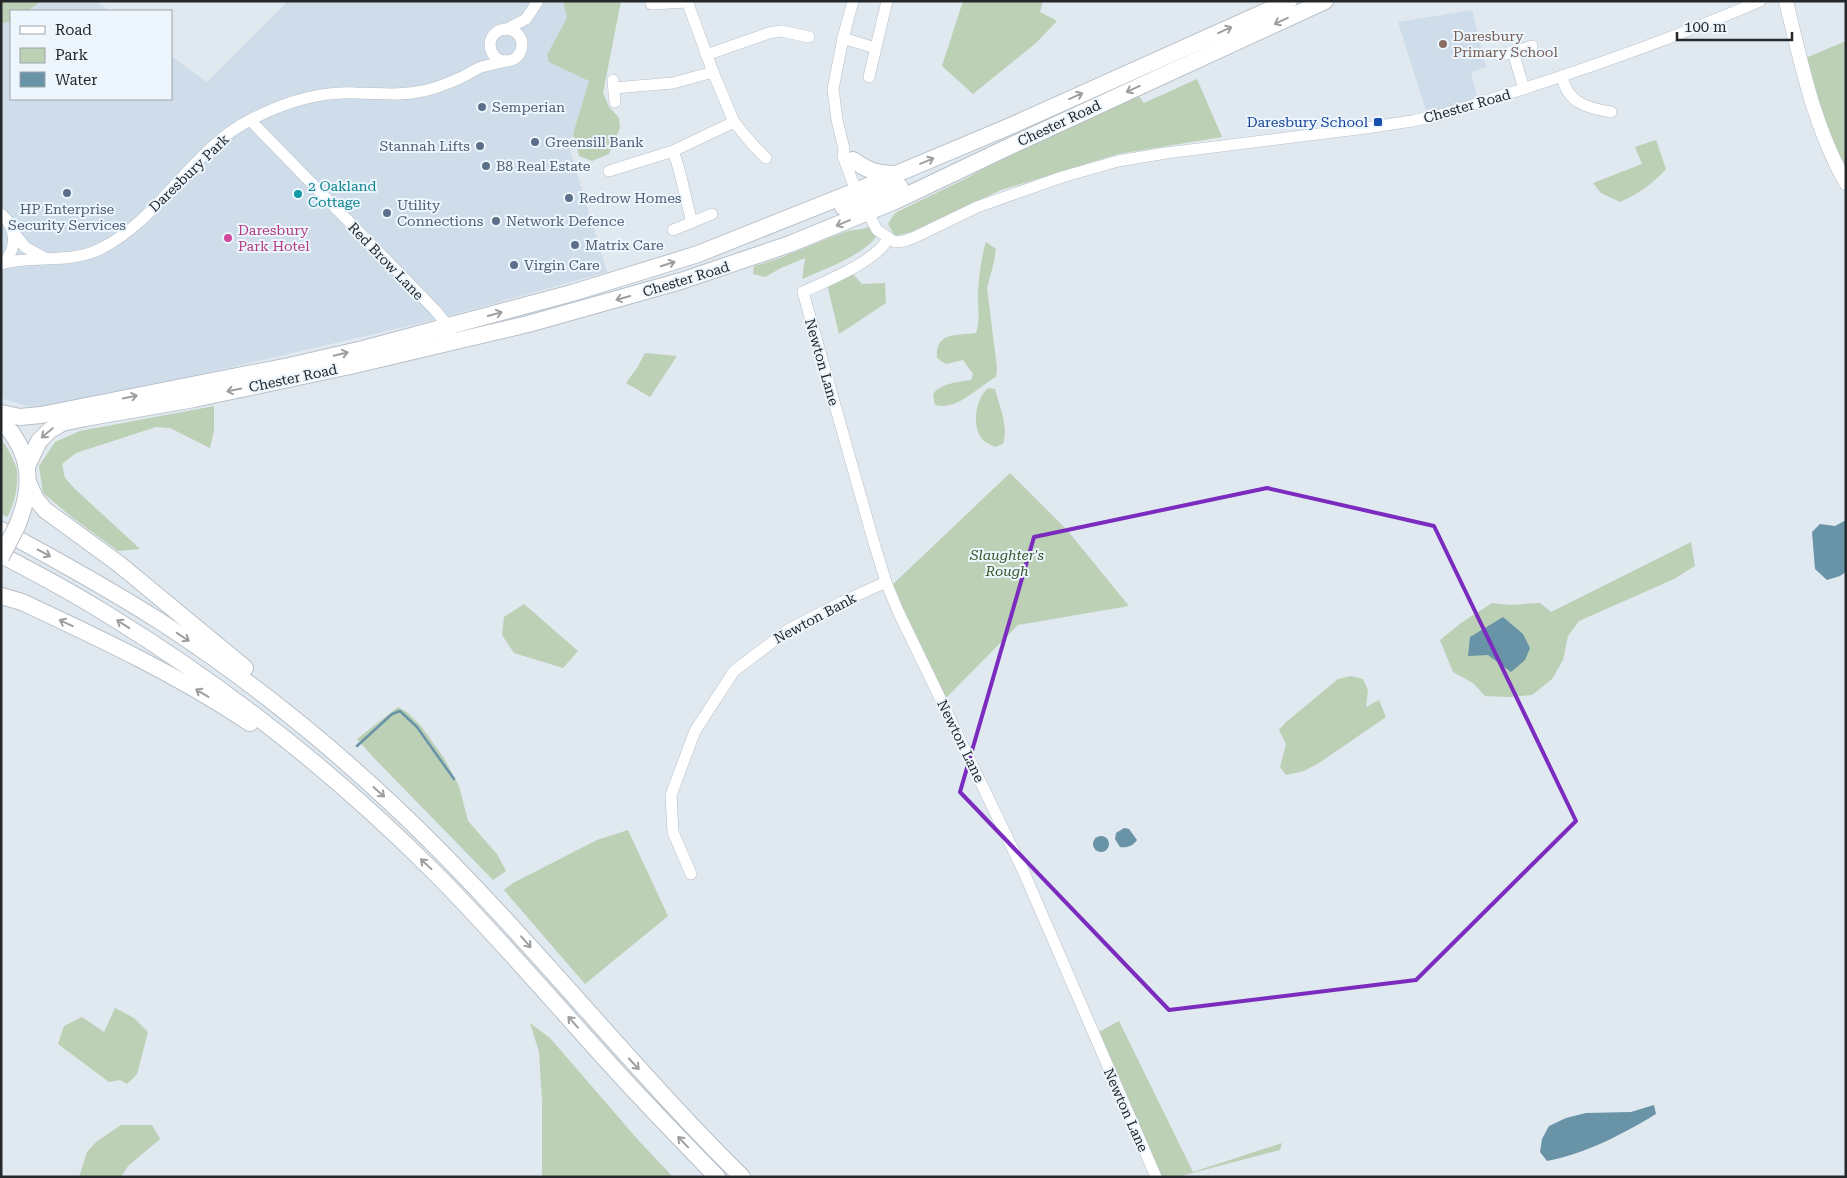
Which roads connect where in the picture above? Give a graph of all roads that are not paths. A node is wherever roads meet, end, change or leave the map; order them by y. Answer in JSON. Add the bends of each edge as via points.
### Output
{"nodes":[{"id":1,"x":538,"y":1,"type":"edge"},
{"id":2,"x":687,"y":1,"type":"edge"},
{"id":3,"x":853,"y":1,"type":"edge"},
{"id":4,"x":887,"y":1,"type":"edge"},
{"id":5,"x":1289,"y":1,"type":"edge"},
{"id":6,"x":1325,"y":1,"type":"edge"},
{"id":7,"x":1760,"y":1,"type":"edge"},
{"id":8,"x":1786,"y":1,"type":"edge"},
{"id":9,"x":651,"y":4,"type":"dead end"},
{"id":10,"x":526,"y":19,"type":"junction"},
{"id":11,"x":505,"y":30,"type":"junction"},
{"id":12,"x":809,"y":37,"type":"dead end"},
{"id":13,"x":843,"y":38,"type":"junction"},
{"id":14,"x":522,"y":43,"type":"junction"},
{"id":15,"x":490,"y":46,"type":"junction"},
{"id":16,"x":1532,"y":46,"type":"dead end"},
{"id":17,"x":875,"y":48,"type":"junction"},
{"id":18,"x":1512,"y":52,"type":"junction"},
{"id":19,"x":706,"y":54,"type":"junction"},
{"id":20,"x":1499,"y":55,"type":"dead end"},
{"id":21,"x":506,"y":61,"type":"junction"},
{"id":22,"x":480,"y":68,"type":"junction"},
{"id":23,"x":713,"y":72,"type":"junction"},
{"id":24,"x":1562,"y":76,"type":"junction"},
{"id":25,"x":869,"y":77,"type":"dead end"},
{"id":26,"x":1524,"y":89,"type":"junction"},
{"id":27,"x":615,"y":102,"type":"dead end"},
{"id":28,"x":1611,"y":112,"type":"dead end"},
{"id":29,"x":250,"y":120,"type":"junction"},
{"id":30,"x":734,"y":122,"type":"junction"},
{"id":31,"x":673,"y":151,"type":"junction"},
{"id":32,"x":849,"y":155,"type":"junction"},
{"id":33,"x":766,"y":158,"type":"dead end"},
{"id":34,"x":609,"y":171,"type":"dead end"},
{"id":35,"x":896,"y":174,"type":"junction"},
{"id":36,"x":1846,"y":183,"type":"edge"},
{"id":37,"x":866,"y":200,"type":"junction"},
{"id":38,"x":1,"y":214,"type":"edge"},
{"id":39,"x":712,"y":214,"type":"dead end"},
{"id":40,"x":692,"y":222,"type":"junction"},
{"id":41,"x":673,"y":230,"type":"dead end"},
{"id":42,"x":14,"y":233,"type":"junction"},
{"id":43,"x":886,"y":236,"type":"junction"},
{"id":44,"x":47,"y":258,"type":"junction"},
{"id":45,"x":3,"y":264,"type":"edge"},
{"id":46,"x":450,"y":334,"type":"junction"},
{"id":47,"x":1,"y":413,"type":"edge"},
{"id":48,"x":1,"y":420,"type":"edge"},
{"id":49,"x":28,"y":474,"type":"junction"},
{"id":50,"x":9,"y":528,"type":"edge"},
{"id":51,"x":1,"y":556,"type":"edge"},
{"id":52,"x":886,"y":582,"type":"junction"},
{"id":53,"x":1,"y":596,"type":"edge"},
{"id":54,"x":359,"y":774,"type":"junction"},
{"id":55,"x":344,"y":788,"type":"junction"},
{"id":56,"x":691,"y":874,"type":"dead end"},
{"id":57,"x":717,"y":1177,"type":"edge"},
{"id":58,"x":742,"y":1177,"type":"edge"},
{"id":59,"x":1156,"y":1177,"type":"edge"}],
"edges":[{"from":1,"to":10,"type":"street","name":"Daresbury Park"},
{"from":2,"to":9,"type":"street"},
{"from":2,"to":19,"type":"street"},
{"from":3,"to":13,"type":"street"},
{"from":4,"to":17,"type":"street"},
{"from":35,"to":5,"type":"highway","name":"Chester Road","one_way":true},
{"from":6,"to":37,"type":"highway","name":"Chester Road","one_way":true,"via":[[993,154]]},
{"from":7,"to":24,"type":"street","name":"Chester Road","via":[[1696,29]]},
{"from":8,"to":36,"type":"main road","via":[[1814,110]]},
{"from":10,"to":11,"type":"street","name":"Daresbury Park"},
{"from":10,"to":14,"type":"street","name":"Daresbury Park"},
{"from":11,"to":14,"type":"street","via":[[518,35]]},
{"from":11,"to":15,"type":"street","name":"Daresbury Park","via":[[493,36]]},
{"from":12,"to":19,"type":"street","via":[[781,31]]},
{"from":13,"to":17,"type":"street"},
{"from":13,"to":32,"type":"street","via":[[833,89],[837,120]]},
{"from":14,"to":21,"type":"street","name":"Daresbury Park","via":[[518,56]]},
{"from":15,"to":21,"type":"street","via":[[497,58]]},
{"from":15,"to":22,"type":"street","name":"Daresbury Park"},
{"from":16,"to":18,"type":"street"},
{"from":17,"to":25,"type":"street"},
{"from":18,"to":20,"type":"street"},
{"from":18,"to":26,"type":"street"},
{"from":19,"to":23,"type":"street"},
{"from":21,"to":22,"type":"street","name":"Daresbury Park"},
{"from":22,"to":29,"type":"street","name":"Daresbury Park","via":[[418,92],[317,95],[275,108]]},
{"from":23,"to":27,"type":"street","via":[[673,83],[613,84]]},
{"from":23,"to":30,"type":"street"},
{"from":24,"to":26,"type":"street","name":"Chester Road"},
{"from":24,"to":28,"type":"street","via":[[1564,86],[1581,106]]},
{"from":26,"to":43,"type":"street","name":"Chester Road","via":[[1412,121],[1118,161],[1062,176],[977,206],[904,241],[894,242]]},
{"from":29,"to":44,"type":"street","name":"Daresbury Park","via":[[219,141],[156,206],[117,240],[82,256]]},
{"from":29,"to":46,"type":"street","name":"Red Brow Lane","via":[[435,310]]},
{"from":30,"to":31,"type":"street"},
{"from":30,"to":33,"type":"street"},
{"from":31,"to":34,"type":"street"},
{"from":31,"to":40,"type":"street"},
{"from":32,"to":35,"type":"highway","via":[[866,169]]},
{"from":32,"to":37,"type":"street"},
{"from":35,"to":37,"type":"highway","name":"Chester Road"},
{"from":37,"to":43,"type":"street"},
{"from":46,"to":37,"type":"highway","name":"Chester Road","one_way":true,"via":[[739,238]]},
{"from":37,"to":46,"type":"highway","name":"Chester Road","one_way":true,"via":[[790,244],[681,281],[600,305]]},
{"from":38,"to":42,"type":"street"},
{"from":39,"to":40,"type":"street"},
{"from":40,"to":41,"type":"street"},
{"from":42,"to":44,"type":"street","via":[[25,247]]},
{"from":42,"to":45,"type":"street","via":[[11,255]]},
{"from":43,"to":52,"type":"street","name":"Newton Lane","via":[[880,250],[869,259],[803,292]]},
{"from":44,"to":45,"type":"street","name":"Daresbury Park"},
{"from":47,"to":46,"type":"highway","name":"Chester Road","one_way":true,"via":[[20,417],[50,414]]},
{"from":46,"to":49,"type":"highway","name":"Chester Road","one_way":true,"via":[[350,366],[62,423],[38,440]]},
{"from":48,"to":49,"type":"highway","via":[[16,438]]},
{"from":49,"to":50,"type":"highway","name":"Chester Road","via":[[26,500]]},
{"from":49,"to":54,"type":"highway","via":[[35,498],[45,510],[119,564],[294,708],[321,731]]},
{"from":50,"to":51,"type":"highway","name":"Chester Road","bridge":true},
{"from":50,"to":54,"type":"highway","one_way":true,"via":[[209,654],[287,713]]},
{"from":55,"to":51,"type":"highway","one_way":true,"via":[[195,671],[109,615]]},
{"from":52,"to":56,"type":"street","name":"Newton Bank","via":[[788,630],[734,671],[695,731],[671,795],[673,832]]},
{"from":52,"to":59,"type":"street","name":"Newton Lane","via":[[1026,875]]},
{"from":55,"to":53,"type":"highway","one_way":true,"via":[[217,701],[159,668],[22,602]]},
{"from":54,"to":58,"type":"highway","one_way":true,"via":[[420,831],[522,937],[623,1052]]},
{"from":57,"to":55,"type":"highway","one_way":true,"via":[[460,899]]}]}
